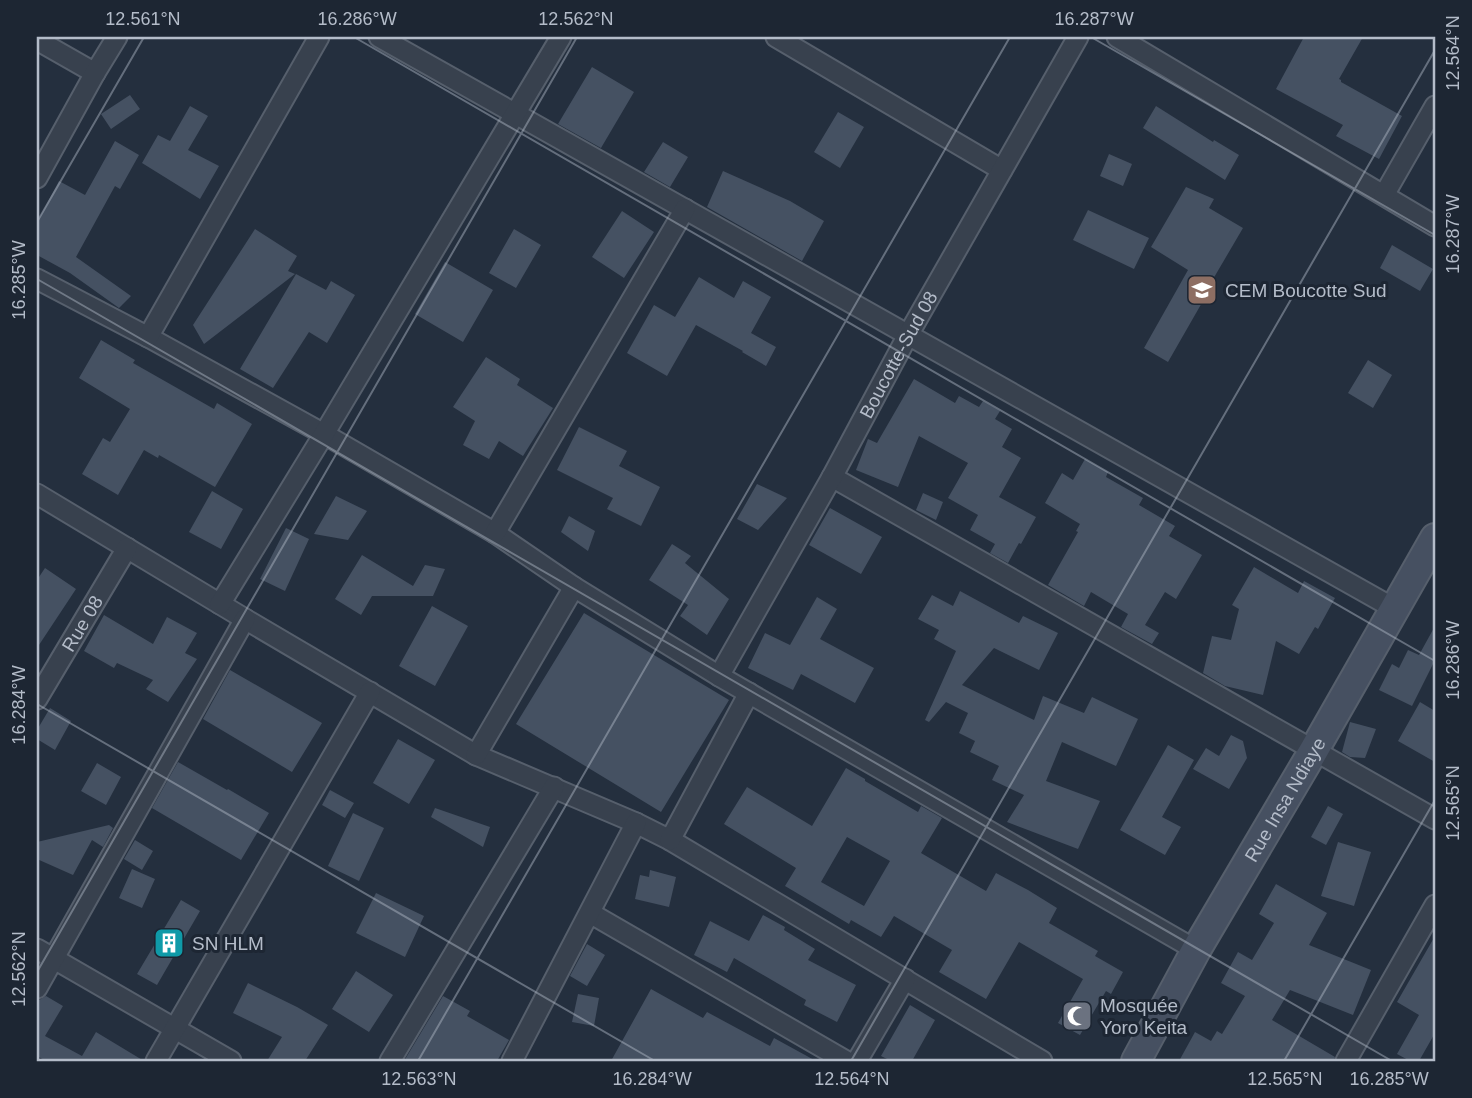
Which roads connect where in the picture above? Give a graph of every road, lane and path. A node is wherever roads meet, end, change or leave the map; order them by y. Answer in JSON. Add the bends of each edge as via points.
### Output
{"nodes":[{"id":1,"x":117,"y":37,"type":"edge"},
{"id":2,"x":319,"y":37,"type":"edge"},
{"id":3,"x":379,"y":37,"type":"edge"},
{"id":4,"x":561,"y":37,"type":"edge"},
{"id":5,"x":776,"y":37,"type":"edge"},
{"id":6,"x":1078,"y":37,"type":"edge"},
{"id":7,"x":1118,"y":37,"type":"edge"},
{"id":8,"x":37,"y":40,"type":"edge"},
{"id":9,"x":95,"y":73,"type":"junction"},
{"id":10,"x":1435,"y":106,"type":"edge"},
{"id":11,"x":514,"y":112,"type":"junction"},
{"id":12,"x":1002,"y":170,"type":"junction"},
{"id":13,"x":37,"y":178,"type":"edge"},
{"id":14,"x":1384,"y":195,"type":"junction"},
{"id":15,"x":685,"y":209,"type":"junction"},
{"id":16,"x":1435,"y":226,"type":"edge"},
{"id":17,"x":37,"y":279,"type":"edge"},
{"id":18,"x":908,"y":335,"type":"junction"},
{"id":19,"x":148,"y":337,"type":"junction"},
{"id":20,"x":324,"y":434,"type":"junction"},
{"id":21,"x":832,"y":477,"type":"junction"},
{"id":22,"x":37,"y":494,"type":"edge"},
{"id":23,"x":495,"y":533,"type":"junction"},
{"id":24,"x":1435,"y":538,"type":"edge"},
{"id":25,"x":127,"y":548,"type":"junction"},
{"id":26,"x":574,"y":587,"type":"junction"},
{"id":27,"x":220,"y":604,"type":"junction"},
{"id":28,"x":1395,"y":609,"type":"junction"},
{"id":29,"x":245,"y":619,"type":"junction"},
{"id":30,"x":719,"y":676,"type":"junction"},
{"id":31,"x":370,"y":692,"type":"junction"},
{"id":32,"x":749,"y":693,"type":"junction"},
{"id":33,"x":37,"y":699,"type":"edge"},
{"id":34,"x":1314,"y":750,"type":"junction"},
{"id":35,"x":476,"y":755,"type":"junction"},
{"id":36,"x":554,"y":787,"type":"junction"},
{"id":37,"x":1435,"y":819,"type":"edge"},
{"id":38,"x":636,"y":823,"type":"junction"},
{"id":39,"x":670,"y":840,"type":"junction"},
{"id":40,"x":1435,"y":905,"type":"edge"},
{"id":41,"x":590,"y":913,"type":"junction"},
{"id":42,"x":1196,"y":950,"type":"junction"},
{"id":43,"x":45,"y":954,"type":"edge"},
{"id":44,"x":905,"y":979,"type":"junction"},
{"id":45,"x":37,"y":988,"type":"edge"},
{"id":46,"x":176,"y":1029,"type":"junction"},
{"id":47,"x":156,"y":1061,"type":"edge"},
{"id":48,"x":231,"y":1061,"type":"edge"},
{"id":49,"x":390,"y":1061,"type":"edge"},
{"id":50,"x":512,"y":1061,"type":"edge"},
{"id":51,"x":846,"y":1061,"type":"edge"},
{"id":52,"x":857,"y":1061,"type":"edge"},
{"id":53,"x":1042,"y":1061,"type":"edge"},
{"id":54,"x":1136,"y":1061,"type":"edge"},
{"id":55,"x":1346,"y":1061,"type":"edge"}],
"edges":[{"from":1,"to":9,"type":"street"},
{"from":2,"to":19,"type":"street"},
{"from":3,"to":11,"type":"street"},
{"from":4,"to":11,"type":"street"},
{"from":5,"to":12,"type":"street"},
{"from":6,"to":12,"type":"street","name":"Boucotte-Sud 08"},
{"from":7,"to":14,"type":"street"},
{"from":8,"to":9,"type":"street"},
{"from":9,"to":13,"type":"street"},
{"from":10,"to":14,"type":"street"},
{"from":11,"to":15,"type":"street"},
{"from":11,"to":20,"type":"street"},
{"from":12,"to":18,"type":"street","name":"Boucotte-Sud 08"},
{"from":14,"to":16,"type":"street"},
{"from":15,"to":18,"type":"street"},
{"from":15,"to":23,"type":"street"},
{"from":17,"to":19,"type":"street"},
{"from":18,"to":21,"type":"street","name":"Boucotte-Sud 08"},
{"from":18,"to":28,"type":"street"},
{"from":19,"to":20,"type":"street"},
{"from":20,"to":23,"type":"street"},
{"from":20,"to":27,"type":"street"},
{"from":21,"to":30,"type":"street","name":"Boucotte-Sud 08"},
{"from":21,"to":34,"type":"street"},
{"from":22,"to":25,"type":"street"},
{"from":23,"to":26,"type":"street"},
{"from":24,"to":28,"type":"main road","name":"Rue Insa Ndiaye"},
{"from":25,"to":27,"type":"street"},
{"from":25,"to":33,"type":"street","name":"Rue 08"},
{"from":26,"to":30,"type":"street"},
{"from":26,"to":35,"type":"street"},
{"from":27,"to":29,"type":"street"},
{"from":28,"to":34,"type":"main road","name":"Rue Insa Ndiaye"},
{"from":29,"to":31,"type":"street"},
{"from":29,"to":43,"type":"street"},
{"from":30,"to":32,"type":"street"},
{"from":31,"to":35,"type":"street"},
{"from":31,"to":46,"type":"street"},
{"from":32,"to":39,"type":"street"},
{"from":32,"to":42,"type":"street"},
{"from":34,"to":37,"type":"street"},
{"from":34,"to":42,"type":"main road","name":"Rue Insa Ndiaye"},
{"from":35,"to":36,"type":"street"},
{"from":36,"to":38,"type":"street"},
{"from":36,"to":49,"type":"street"},
{"from":38,"to":39,"type":"street"},
{"from":38,"to":41,"type":"street"},
{"from":39,"to":44,"type":"street"},
{"from":40,"to":55,"type":"street"},
{"from":41,"to":50,"type":"street"},
{"from":41,"to":51,"type":"street"},
{"from":42,"to":54,"type":"main road","name":"Rue Insa Ndiaye"},
{"from":43,"to":45,"type":"street"},
{"from":43,"to":46,"type":"street"},
{"from":44,"to":52,"type":"street"},
{"from":44,"to":53,"type":"street"},
{"from":46,"to":47,"type":"street"},
{"from":46,"to":48,"type":"street"}]}
